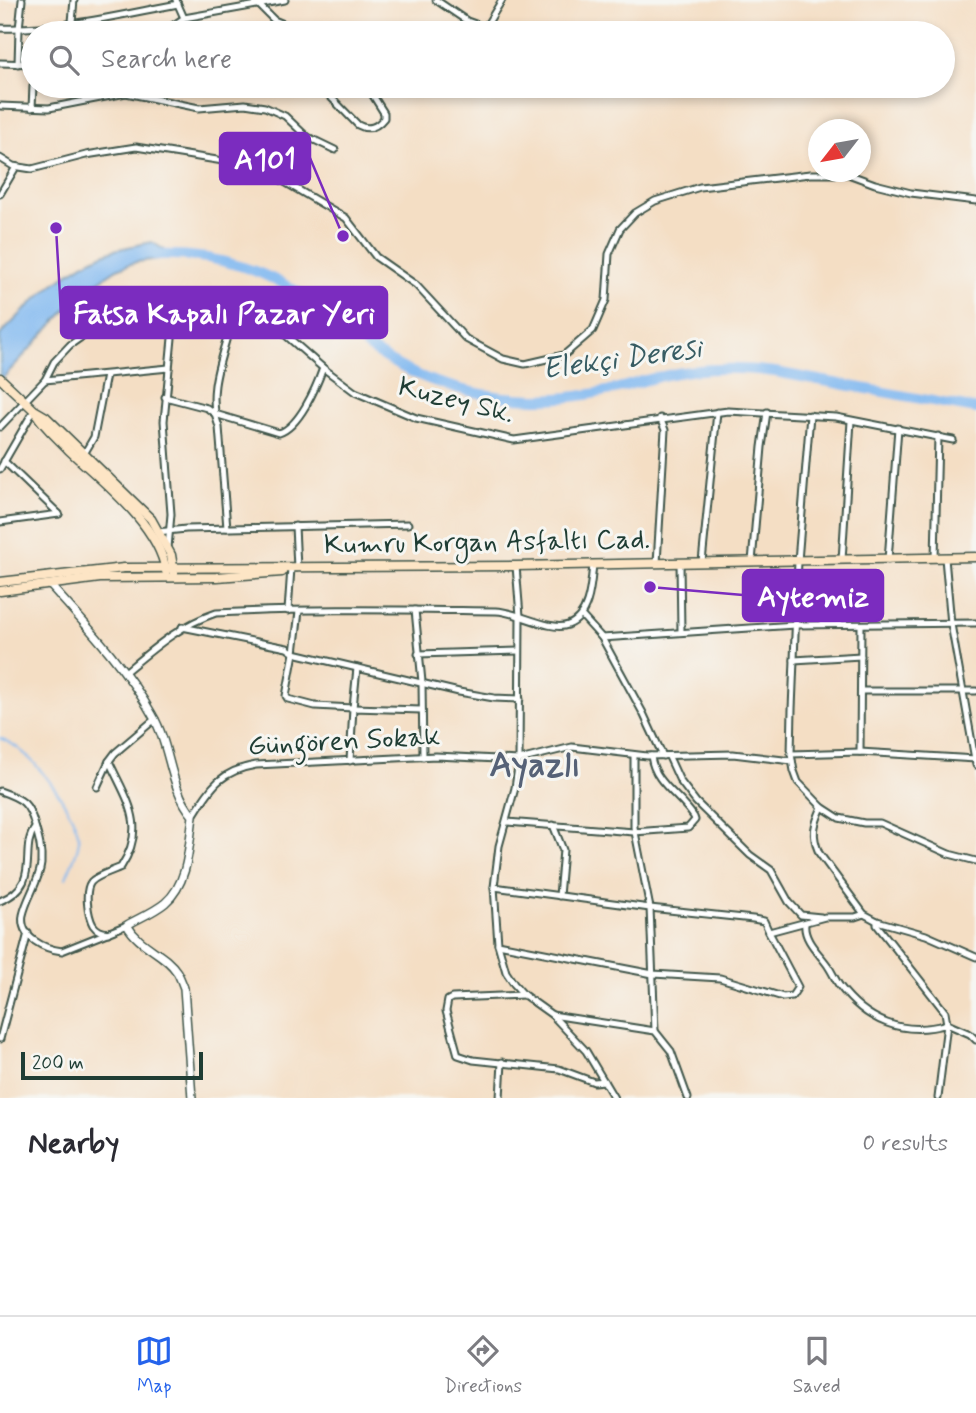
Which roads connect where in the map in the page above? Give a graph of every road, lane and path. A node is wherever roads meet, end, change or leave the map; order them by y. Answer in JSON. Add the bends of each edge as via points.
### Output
{"nodes":[{"id":1,"x":22,"y":0,"type":"edge"},
{"id":2,"x":74,"y":0,"type":"edge"},
{"id":3,"x":285,"y":0,"type":"edge"},
{"id":4,"x":436,"y":0,"type":"edge"},
{"id":5,"x":502,"y":0,"type":"edge"},
{"id":6,"x":177,"y":2,"type":"edge"},
{"id":7,"x":268,"y":2,"type":"edge"},
{"id":8,"x":258,"y":4,"type":"junction"},
{"id":9,"x":184,"y":18,"type":"junction"},
{"id":10,"x":71,"y":21,"type":"edge"},
{"id":11,"x":92,"y":21,"type":"edge"},
{"id":12,"x":180,"y":21,"type":"edge"},
{"id":13,"x":276,"y":21,"type":"edge"},
{"id":14,"x":467,"y":21,"type":"edge"},
{"id":15,"x":489,"y":21,"type":"edge"},
{"id":16,"x":0,"y":29,"type":"edge"},
{"id":17,"x":19,"y":29,"type":"junction"},
{"id":18,"x":0,"y":63,"type":"edge"},
{"id":19,"x":18,"y":64,"type":"joint"},
{"id":20,"x":32,"y":98,"type":"edge"},
{"id":21,"x":97,"y":98,"type":"edge"},
{"id":22,"x":152,"y":98,"type":"edge"},
{"id":23,"x":332,"y":98,"type":"edge"},
{"id":24,"x":375,"y":98,"type":"edge"},
{"id":25,"x":86,"y":100,"type":"joint"},
{"id":26,"x":0,"y":106,"type":"edge"},
{"id":27,"x":32,"y":108,"type":"junction"},
{"id":28,"x":335,"y":150,"type":"dead end"},
{"id":29,"x":0,"y":158,"type":"edge"},
{"id":30,"x":16,"y":167,"type":"junction"},
{"id":31,"x":0,"y":194,"type":"edge"},
{"id":32,"x":976,"y":201,"type":"edge"},
{"id":33,"x":174,"y":307,"type":"junction"},
{"id":34,"x":234,"y":309,"type":"junction"},
{"id":35,"x":169,"y":368,"type":"junction"},
{"id":36,"x":323,"y":368,"type":"junction"},
{"id":37,"x":106,"y":376,"type":"junction"},
{"id":38,"x":0,"y":378,"type":"edge"},
{"id":39,"x":45,"y":380,"type":"junction"},
{"id":40,"x":165,"y":397,"type":"junction"},
{"id":41,"x":23,"y":399,"type":"junction"},
{"id":42,"x":34,"y":410,"type":"junction"},
{"id":43,"x":717,"y":412,"type":"junction"},
{"id":44,"x":767,"y":412,"type":"junction"},
{"id":45,"x":215,"y":414,"type":"junction"},
{"id":46,"x":810,"y":415,"type":"junction"},
{"id":47,"x":660,"y":418,"type":"junction"},
{"id":48,"x":851,"y":421,"type":"junction"},
{"id":49,"x":0,"y":427,"type":"edge"},
{"id":50,"x":898,"y":428,"type":"junction"},
{"id":51,"x":57,"y":433,"type":"junction"},
{"id":52,"x":938,"y":436,"type":"junction"},
{"id":53,"x":953,"y":440,"type":"dead end"},
{"id":54,"x":82,"y":457,"type":"junction"},
{"id":55,"x":4,"y":461,"type":"junction"},
{"id":56,"x":0,"y":469,"type":"edge"},
{"id":57,"x":0,"y":522,"type":"edge"},
{"id":58,"x":408,"y":524,"type":"dead end"},
{"id":59,"x":295,"y":526,"type":"junction"},
{"id":60,"x":227,"y":528,"type":"junction"},
{"id":61,"x":170,"y":530,"type":"junction"},
{"id":62,"x":155,"y":533,"type":"junction"},
{"id":63,"x":168,"y":550,"type":"junction"},
{"id":64,"x":976,"y":557,"type":"edge"},
{"id":65,"x":935,"y":558,"type":"junction"},
{"id":66,"x":945,"y":558,"type":"junction"},
{"id":67,"x":888,"y":559,"type":"junction"},
{"id":68,"x":842,"y":560,"type":"junction"},
{"id":69,"x":798,"y":561,"type":"junction"},
{"id":70,"x":702,"y":562,"type":"junction"},
{"id":71,"x":752,"y":562,"type":"junction"},
{"id":72,"x":657,"y":563,"type":"junction"},
{"id":73,"x":680,"y":563,"type":"junction"},
{"id":74,"x":593,"y":564,"type":"junction"},
{"id":75,"x":516,"y":566,"type":"junction"},
{"id":76,"x":294,"y":568,"type":"junction"},
{"id":77,"x":170,"y":573,"type":"junction"},
{"id":78,"x":0,"y":582,"type":"edge"},
{"id":79,"x":50,"y":584,"type":"junction"},
{"id":80,"x":0,"y":591,"type":"edge"},
{"id":81,"x":415,"y":610,"type":"junction"},
{"id":82,"x":288,"y":611,"type":"junction"},
{"id":83,"x":299,"y":611,"type":"junction"},
{"id":84,"x":520,"y":616,"type":"junction"},
{"id":85,"x":582,"y":616,"type":"junction"},
{"id":86,"x":976,"y":623,"type":"edge"},
{"id":87,"x":951,"y":624,"type":"junction"},
{"id":88,"x":795,"y":625,"type":"junction"},
{"id":89,"x":861,"y":626,"type":"junction"},
{"id":90,"x":182,"y":627,"type":"junction"},
{"id":91,"x":681,"y":631,"type":"junction"},
{"id":92,"x":602,"y":638,"type":"junction"},
{"id":93,"x":519,"y":651,"type":"junction"},
{"id":94,"x":294,"y":653,"type":"junction"},
{"id":95,"x":418,"y":654,"type":"junction"},
{"id":96,"x":861,"y":656,"type":"junction"},
{"id":97,"x":794,"y":660,"type":"junction"},
{"id":98,"x":357,"y":668,"type":"junction"},
{"id":99,"x":125,"y":672,"type":"junction"},
{"id":100,"x":422,"y":682,"type":"junction"},
{"id":101,"x":861,"y":691,"type":"junction"},
{"id":102,"x":962,"y":691,"type":"junction"},
{"id":103,"x":976,"y":691,"type":"edge"},
{"id":104,"x":520,"y":699,"type":"junction"},
{"id":105,"x":353,"y":708,"type":"junction"},
{"id":106,"x":422,"y":710,"type":"junction"},
{"id":107,"x":155,"y":719,"type":"junction"},
{"id":108,"x":860,"y":752,"type":"junction"},
{"id":109,"x":634,"y":755,"type":"junction"},
{"id":110,"x":651,"y":756,"type":"junction"},
{"id":111,"x":423,"y":757,"type":"junction"},
{"id":112,"x":666,"y":757,"type":"junction"},
{"id":113,"x":792,"y":757,"type":"junction"},
{"id":114,"x":519,"y":760,"type":"junction"},
{"id":115,"x":109,"y":761,"type":"junction"},
{"id":116,"x":350,"y":761,"type":"junction"},
{"id":117,"x":976,"y":761,"type":"edge"},
{"id":118,"x":97,"y":787,"type":"dead end"},
{"id":119,"x":0,"y":791,"type":"edge"},
{"id":120,"x":822,"y":807,"type":"junction"},
{"id":121,"x":193,"y":816,"type":"junction"},
{"id":122,"x":507,"y":822,"type":"junction"},
{"id":123,"x":553,"y":825,"type":"junction"},
{"id":124,"x":36,"y":828,"type":"junction"},
{"id":125,"x":634,"y":832,"type":"junction"},
{"id":126,"x":976,"y":861,"type":"edge"},
{"id":127,"x":494,"y":887,"type":"junction"},
{"id":128,"x":559,"y":896,"type":"junction"},
{"id":129,"x":0,"y":901,"type":"edge"},
{"id":130,"x":650,"y":908,"type":"junction"},
{"id":131,"x":864,"y":914,"type":"junction"},
{"id":132,"x":825,"y":918,"type":"junction"},
{"id":133,"x":877,"y":920,"type":"junction"},
{"id":134,"x":127,"y":925,"type":"junction"},
{"id":135,"x":804,"y":925,"type":"junction"},
{"id":136,"x":769,"y":932,"type":"junction"},
{"id":137,"x":28,"y":933,"type":"junction"},
{"id":138,"x":106,"y":934,"type":"junction"},
{"id":139,"x":498,"y":944,"type":"junction"},
{"id":140,"x":976,"y":957,"type":"edge"},
{"id":141,"x":653,"y":974,"type":"junction"},
{"id":142,"x":524,"y":995,"type":"junction"},
{"id":143,"x":552,"y":1015,"type":"junction"},
{"id":144,"x":947,"y":1024,"type":"junction"},
{"id":145,"x":655,"y":1031,"type":"junction"},
{"id":146,"x":0,"y":1039,"type":"edge"},
{"id":147,"x":976,"y":1040,"type":"edge"},
{"id":148,"x":502,"y":1062,"type":"junction"},
{"id":149,"x":604,"y":1082,"type":"junction"},
{"id":150,"x":192,"y":1098,"type":"edge"},
{"id":151,"x":500,"y":1098,"type":"edge"},
{"id":152,"x":614,"y":1098,"type":"edge"},
{"id":153,"x":688,"y":1098,"type":"edge"},
{"id":154,"x":938,"y":1098,"type":"edge"}],
"edges":[{"from":1,"to":17,"type":"street"},
{"from":2,"to":10,"type":"street"},
{"from":3,"to":7,"type":"street"},
{"from":4,"to":14,"type":"street"},
{"from":5,"to":15,"type":"street"},
{"from":6,"to":9,"type":"street"},
{"from":6,"to":11,"type":"street"},
{"from":7,"to":8,"type":"street"},
{"from":8,"to":9,"type":"street"},
{"from":8,"to":13,"type":"street"},
{"from":9,"to":12,"type":"street"},
{"from":16,"to":17,"type":"street"},
{"from":17,"to":19,"type":"street"},
{"from":18,"to":19,"type":"street"},
{"from":20,"to":27,"type":"street"},
{"from":21,"to":25,"type":"street"},
{"from":22,"to":28,"type":"street","via":[[199,107],[265,107]]},
{"from":23,"to":24,"type":"street","via":[[365,129],[384,118]]},
{"from":25,"to":27,"type":"street"},
{"from":26,"to":27,"type":"street"},
{"from":29,"to":30,"type":"street"},
{"from":30,"to":31,"type":"street"},
{"from":30,"to":32,"type":"street","via":[[32,169],[136,147],[265,171],[346,218],[376,257],[416,285],[466,340],[503,359],[525,364],[564,355],[593,330],[606,300],[609,254],[620,229],[635,212],[655,201],[700,187],[810,174],[848,174],[911,193]]},
{"from":33,"to":34,"type":"street","name":"Kuzey Sk.","via":[[201,304]]},
{"from":33,"to":35,"type":"street"},
{"from":33,"to":39,"type":"street","name":"Kuzey Sk.","via":[[122,318],[90,331],[59,357]]},
{"from":34,"to":36,"type":"street","name":"Kuzey Sk.","via":[[281,331]]},
{"from":34,"to":45,"type":"street","via":[[213,396]]},
{"from":35,"to":37,"type":"street"},
{"from":35,"to":40,"type":"street"},
{"from":36,"to":45,"type":"street","via":[[314,393],[287,431],[279,433]]},
{"from":36,"to":47,"type":"street","name":"Kuzey Sk.","via":[[355,392],[416,418],[514,440]]},
{"from":37,"to":39,"type":"street"},
{"from":37,"to":54,"type":"street","via":[[94,437]]},
{"from":38,"to":41,"type":"main road"},
{"from":39,"to":41,"type":"street","name":"Kuzey Sk."},
{"from":40,"to":45,"type":"street"},
{"from":40,"to":61,"type":"street"},
{"from":41,"to":42,"type":"main road"},
{"from":41,"to":49,"type":"street","name":"Kuzey Sk."},
{"from":42,"to":51,"type":"main road"},
{"from":42,"to":51,"type":"main road"},
{"from":42,"to":55,"type":"street"},
{"from":43,"to":44,"type":"street","name":"Kuzey Sk."},
{"from":43,"to":47,"type":"street","name":"Kuzey Sk."},
{"from":43,"to":70,"type":"street"},
{"from":44,"to":46,"type":"street","name":"Kuzey Sk."},
{"from":44,"to":71,"type":"street"},
{"from":45,"to":60,"type":"street"},
{"from":46,"to":48,"type":"street","name":"Kuzey Sk."},
{"from":46,"to":69,"type":"street"},
{"from":47,"to":72,"type":"street","via":[[664,430]]},
{"from":48,"to":50,"type":"street","name":"Kuzey Sk."},
{"from":48,"to":68,"type":"street"},
{"from":50,"to":52,"type":"street","name":"Kuzey Sk."},
{"from":50,"to":67,"type":"street"},
{"from":51,"to":54,"type":"main road"},
{"from":52,"to":53,"type":"street","name":"Kuzey Sk."},
{"from":52,"to":65,"type":"street"},
{"from":54,"to":62,"type":"main road","via":[[151,519]]},
{"from":55,"to":56,"type":"street"},
{"from":55,"to":57,"type":"street","via":[[59,514]]},
{"from":58,"to":59,"type":"street"},
{"from":59,"to":60,"type":"street"},
{"from":59,"to":76,"type":"street"},
{"from":60,"to":61,"type":"street"},
{"from":61,"to":62,"type":"street"},
{"from":61,"to":63,"type":"street"},
{"from":62,"to":63,"type":"main road"},
{"from":62,"to":77,"type":"main road"},
{"from":63,"to":77,"type":"main road"},
{"from":64,"to":66,"type":"main road","name":"Kumru Korgan Asfaltı Cad."},
{"from":65,"to":66,"type":"main road","name":"Kumru Korgan Asfaltı Cad."},
{"from":65,"to":67,"type":"main road","name":"Kumru Korgan Asfaltı Cad."},
{"from":66,"to":87,"type":"street"},
{"from":67,"to":68,"type":"main road","name":"Kumru Korgan Asfaltı Cad."},
{"from":68,"to":69,"type":"main road","name":"Kumru Korgan Asfaltı Cad."},
{"from":69,"to":71,"type":"main road","name":"Kumru Korgan Asfaltı Cad."},
{"from":69,"to":88,"type":"street"},
{"from":70,"to":71,"type":"main road","name":"Kumru Korgan Asfaltı Cad."},
{"from":70,"to":73,"type":"main road","name":"Kumru Korgan Asfaltı Cad."},
{"from":72,"to":73,"type":"main road","name":"Kumru Korgan Asfaltı Cad."},
{"from":72,"to":74,"type":"main road","name":"Kumru Korgan Asfaltı Cad."},
{"from":73,"to":91,"type":"street"},
{"from":74,"to":75,"type":"main road","name":"Kumru Korgan Asfaltı Cad."},
{"from":74,"to":85,"type":"street"},
{"from":75,"to":76,"type":"main road","name":"Kumru Korgan Asfaltı Cad."},
{"from":75,"to":84,"type":"street"},
{"from":76,"to":77,"type":"main road","name":"Kumru Korgan Asfaltı Cad.","via":[[223,566]]},
{"from":76,"to":82,"type":"street"},
{"from":77,"to":78,"type":"main road","name":"Kumru Korgan Asfaltı Cad.","via":[[124,568]]},
{"from":77,"to":79,"type":"main road"},
{"from":79,"to":80,"type":"main road"},
{"from":79,"to":99,"type":"street"},
{"from":81,"to":83,"type":"street"},
{"from":81,"to":84,"type":"street","via":[[502,611]]},
{"from":81,"to":95,"type":"street"},
{"from":82,"to":83,"type":"street"},
{"from":82,"to":90,"type":"street","via":[[216,613]]},
{"from":83,"to":94,"type":"street"},
{"from":84,"to":85,"type":"street","via":[[560,627]]},
{"from":84,"to":93,"type":"street"},
{"from":85,"to":92,"type":"street"},
{"from":86,"to":87,"type":"street"},
{"from":87,"to":89,"type":"street"},
{"from":87,"to":102,"type":"street"},
{"from":88,"to":89,"type":"street"},
{"from":88,"to":91,"type":"street"},
{"from":88,"to":97,"type":"street"},
{"from":89,"to":96,"type":"street"},
{"from":90,"to":94,"type":"street"},
{"from":90,"to":99,"type":"street"},
{"from":91,"to":92,"type":"street"},
{"from":92,"to":112,"type":"street"},
{"from":93,"to":95,"type":"street"},
{"from":93,"to":104,"type":"street"},
{"from":94,"to":98,"type":"street"},
{"from":94,"to":105,"type":"street","via":[[288,699]]},
{"from":95,"to":100,"type":"street"},
{"from":96,"to":97,"type":"street"},
{"from":96,"to":101,"type":"street"},
{"from":97,"to":113,"type":"street"},
{"from":98,"to":100,"type":"street"},
{"from":98,"to":105,"type":"street"},
{"from":99,"to":107,"type":"street"},
{"from":100,"to":104,"type":"street"},
{"from":100,"to":106,"type":"street"},
{"from":101,"to":102,"type":"street"},
{"from":101,"to":108,"type":"street"},
{"from":102,"to":103,"type":"street"},
{"from":102,"to":117,"type":"street"},
{"from":104,"to":114,"type":"street"},
{"from":105,"to":106,"type":"street"},
{"from":105,"to":116,"type":"street"},
{"from":106,"to":111,"type":"street"},
{"from":107,"to":115,"type":"street"},
{"from":107,"to":121,"type":"street","via":[[183,804]]},
{"from":108,"to":113,"type":"street","name":"Güngören Sokak"},
{"from":108,"to":117,"type":"street","name":"Güngören Sokak"},
{"from":109,"to":110,"type":"street","name":"Güngören Sokak"},
{"from":109,"to":114,"type":"street","name":"Güngören Sokak","via":[[572,747]]},
{"from":109,"to":125,"type":"street"},
{"from":110,"to":112,"type":"street","name":"Güngören Sokak"},
{"from":110,"to":125,"type":"street","via":[[663,783],[695,820],[688,828]]},
{"from":111,"to":114,"type":"street","name":"Güngören Sokak"},
{"from":111,"to":116,"type":"street","name":"Güngören Sokak"},
{"from":112,"to":113,"type":"street","name":"Güngören Sokak"},
{"from":112,"to":132,"type":"street","via":[[696,802],[771,870],[789,902],[802,915]]},
{"from":113,"to":120,"type":"street","via":[[799,782]]},
{"from":114,"to":122,"type":"street"},
{"from":115,"to":118,"type":"street"},
{"from":115,"to":138,"type":"street","via":[[135,820],[133,842],[121,867],[89,885],[93,925]]},
{"from":116,"to":121,"type":"street","name":"Güngören Sokak","via":[[238,768],[210,788]]},
{"from":119,"to":124,"type":"street","via":[[25,802]]},
{"from":120,"to":126,"type":"street","via":[[839,818],[880,822],[949,854]]},
{"from":120,"to":131,"type":"street","via":[[814,841]]},
{"from":121,"to":134,"type":"street","via":[[182,878],[175,891],[166,903]]},
{"from":122,"to":123,"type":"street"},
{"from":122,"to":127,"type":"street"},
{"from":123,"to":125,"type":"street"},
{"from":123,"to":128,"type":"street","via":[[563,850]]},
{"from":124,"to":129,"type":"street","via":[[30,838],[24,880]]},
{"from":124,"to":137,"type":"street","via":[[41,865],[23,916]]},
{"from":125,"to":130,"type":"street"},
{"from":127,"to":128,"type":"street"},
{"from":127,"to":139,"type":"street"},
{"from":128,"to":130,"type":"street"},
{"from":130,"to":136,"type":"street","via":[[764,921]]},
{"from":130,"to":141,"type":"street"},
{"from":131,"to":132,"type":"street"},
{"from":131,"to":133,"type":"street"},
{"from":132,"to":135,"type":"street"},
{"from":133,"to":140,"type":"street"},
{"from":133,"to":144,"type":"street","via":[[933,994]]},
{"from":134,"to":138,"type":"street"},
{"from":134,"to":150,"type":"street","via":[[134,938],[177,972],[184,988]]},
{"from":135,"to":136,"type":"street"},
{"from":135,"to":144,"type":"street","via":[[838,984],[881,1023],[922,1028]]},
{"from":136,"to":141,"type":"street","via":[[798,987],[792,996],[720,978]]},
{"from":137,"to":138,"type":"street","via":[[34,941],[62,951]]},
{"from":137,"to":146,"type":"street"},
{"from":139,"to":141,"type":"street"},
{"from":139,"to":142,"type":"street","via":[[506,972]]},
{"from":141,"to":145,"type":"street"},
{"from":142,"to":143,"type":"street"},
{"from":142,"to":148,"type":"street","via":[[452,998],[446,1004],[458,1055]]},
{"from":143,"to":145,"type":"street"},
{"from":143,"to":149,"type":"street","via":[[586,1051]]},
{"from":144,"to":147,"type":"street"},
{"from":144,"to":154,"type":"street"},
{"from":145,"to":153,"type":"street","via":[[671,1051]]},
{"from":148,"to":149,"type":"street","via":[[559,1069]]},
{"from":148,"to":151,"type":"street"},
{"from":149,"to":152,"type":"street"}]}
